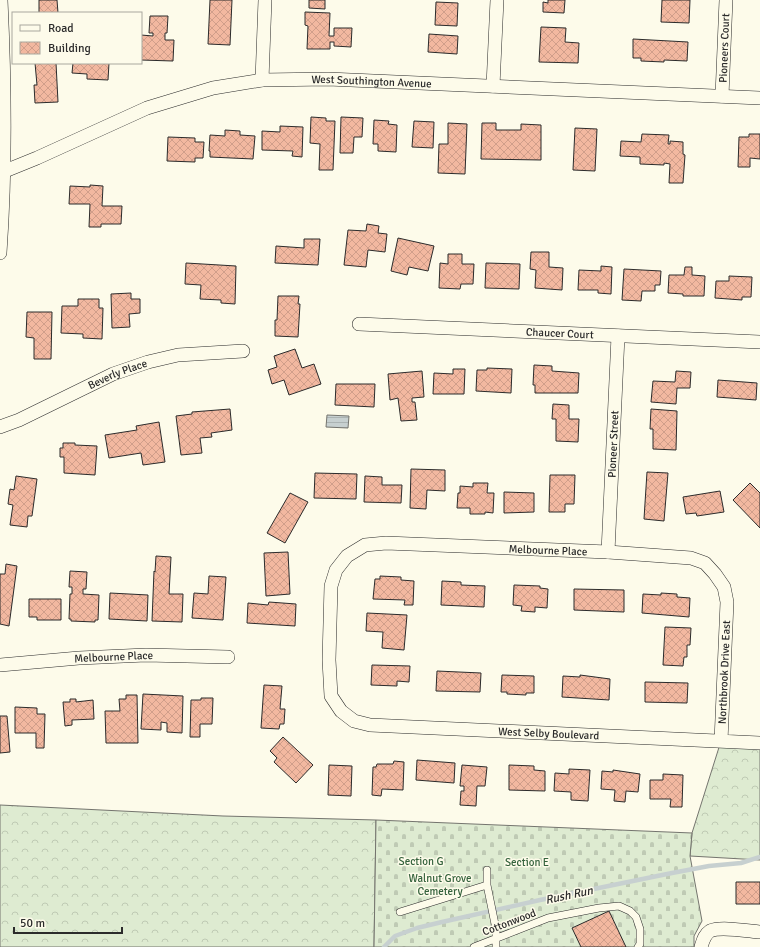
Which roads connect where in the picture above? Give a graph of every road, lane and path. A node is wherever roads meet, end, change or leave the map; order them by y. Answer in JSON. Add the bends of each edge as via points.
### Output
{"nodes":[{"id":1,"x":1,"y":0,"type":"edge"},
{"id":2,"x":265,"y":0,"type":"edge"},
{"id":3,"x":497,"y":0,"type":"edge"},
{"id":4,"x":726,"y":0,"type":"edge"},
{"id":5,"x":262,"y":80,"type":"junction"},
{"id":6,"x":493,"y":86,"type":"junction"},
{"id":7,"x":722,"y":96,"type":"junction"},
{"id":8,"x":760,"y":98,"type":"edge"},
{"id":9,"x":2,"y":172,"type":"edge"},
{"id":10,"x":0,"y":253,"type":"edge"},
{"id":11,"x":359,"y":324,"type":"dead end"},
{"id":12,"x":618,"y":336,"type":"junction"},
{"id":13,"x":760,"y":342,"type":"edge"},
{"id":14,"x":243,"y":351,"type":"dead end"},
{"id":15,"x":0,"y":427,"type":"edge"},
{"id":16,"x":608,"y":552,"type":"junction"},
{"id":17,"x":727,"y":602,"type":"joint"},
{"id":18,"x":228,"y":657,"type":"dead end"},
{"id":19,"x":0,"y":665,"type":"edge"},
{"id":20,"x":341,"y":711,"type":"joint"},
{"id":21,"x":721,"y":741,"type":"junction"},
{"id":22,"x":760,"y":743,"type":"edge"},
{"id":23,"x":487,"y":870,"type":"dead end"},
{"id":24,"x":488,"y":885,"type":"junction"},
{"id":25,"x":400,"y":912,"type":"dead end"},
{"id":26,"x":760,"y":932,"type":"edge"},
{"id":27,"x":496,"y":939,"type":"junction"},
{"id":28,"x":474,"y":947,"type":"edge"},
{"id":29,"x":496,"y":947,"type":"edge"},
{"id":30,"x":638,"y":947,"type":"edge"},
{"id":31,"x":701,"y":947,"type":"edge"}],
"edges":[{"from":1,"to":9,"type":"street"},
{"from":2,"to":5,"type":"street"},
{"from":3,"to":6,"type":"street"},
{"from":4,"to":7,"type":"street","name":"Pioneers Court"},
{"from":5,"to":6,"type":"street","name":"West Southington Avenue","via":[[328,79]]},
{"from":5,"to":9,"type":"street","name":"West Southington Avenue","via":[[213,88],[147,108]]},
{"from":6,"to":7,"type":"street","name":"West Southington Avenue"},
{"from":7,"to":8,"type":"street","name":"West Southington Avenue"},
{"from":9,"to":10,"type":"street"},
{"from":11,"to":12,"type":"street","name":"Chaucer Court"},
{"from":12,"to":13,"type":"street","name":"Chaucer Court"},
{"from":12,"to":16,"type":"street","name":"Pioneer Street"},
{"from":14,"to":15,"type":"street","name":"Beverly Place","via":[[178,354],[148,362],[113,374]]},
{"from":16,"to":17,"type":"street","name":"Melbourne Place","via":[[691,558],[705,563],[724,587]]},
{"from":16,"to":20,"type":"street","name":"Melbourne Place","via":[[386,543],[365,545],[347,556],[336,570],[331,586],[331,696]]},
{"from":17,"to":21,"type":"street","name":"Northbrook Drive East"},
{"from":18,"to":19,"type":"street","name":"Melbourne Place","via":[[146,655]]},
{"from":20,"to":21,"type":"street","name":"West Selby Boulevard","via":[[354,721],[370,725]]},
{"from":21,"to":22,"type":"street","name":"West Selby Boulevard"},
{"from":23,"to":24,"type":"lane"},
{"from":24,"to":25,"type":"lane"},
{"from":24,"to":27,"type":"lane"},
{"from":26,"to":31,"type":"street","via":[[722,929],[711,931],[704,936]]},
{"from":27,"to":28,"type":"lane","name":"Cottonwood"},
{"from":27,"to":29,"type":"lane"},
{"from":27,"to":30,"type":"lane","name":"Cottonwood","via":[[548,918],[619,906],[630,911],[636,918],[640,929]]}]}
